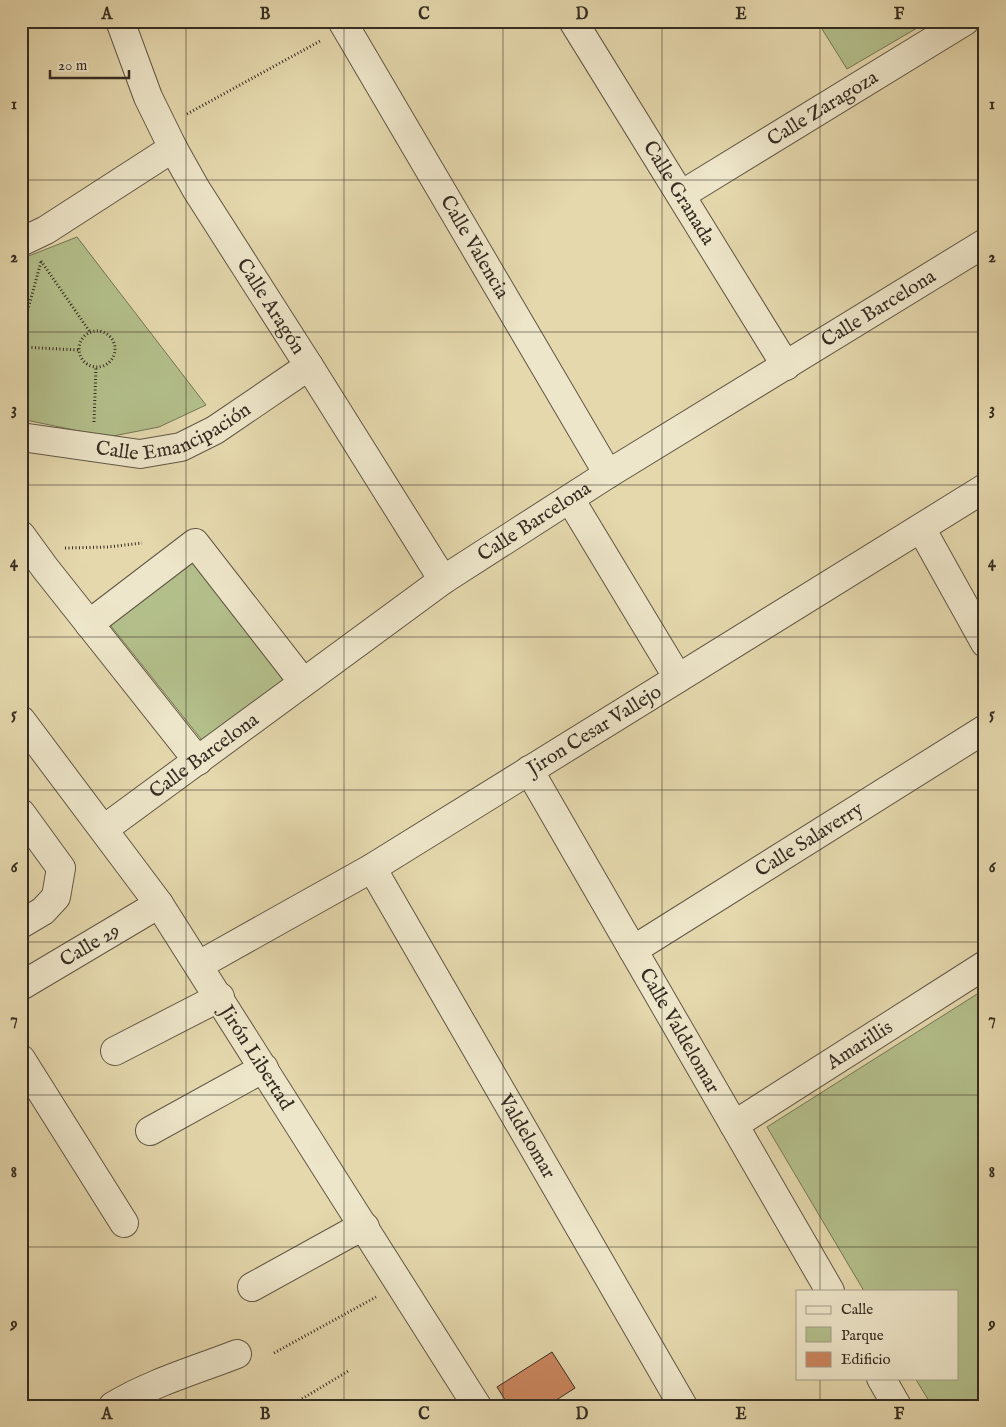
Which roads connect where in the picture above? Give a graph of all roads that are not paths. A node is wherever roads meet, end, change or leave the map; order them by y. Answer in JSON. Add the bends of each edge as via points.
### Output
{"nodes":[{"id":1,"x":120,"y":21,"type":"edge"},
{"id":2,"x":573,"y":21,"type":"edge"},
{"id":3,"x":965,"y":21,"type":"edge"},
{"id":4,"x":343,"y":24,"type":"edge"},
{"id":5,"x":168,"y":138,"type":"junction"},
{"id":6,"x":681,"y":195,"type":"junction"},
{"id":7,"x":21,"y":242,"type":"edge"},
{"id":8,"x":985,"y":243,"type":"edge"},
{"id":9,"x":309,"y":366,"type":"junction"},
{"id":10,"x":786,"y":366,"type":"junction"},
{"id":11,"x":21,"y":437,"type":"edge"},
{"id":12,"x":608,"y":474,"type":"junction"},
{"id":13,"x":985,"y":488,"type":"edge"},
{"id":14,"x":570,"y":499,"type":"junction"},
{"id":15,"x":921,"y":528,"type":"junction"},
{"id":16,"x":25,"y":541,"type":"edge"},
{"id":17,"x":443,"y":580,"type":"junction"},
{"id":18,"x":89,"y":624,"type":"junction"},
{"id":19,"x":985,"y":643,"type":"edge"},
{"id":20,"x":678,"y":678,"type":"junction"},
{"id":21,"x":303,"y":682,"type":"junction"},
{"id":22,"x":21,"y":720,"type":"edge"},
{"id":23,"x":985,"y":729,"type":"edge"},
{"id":24,"x":198,"y":761,"type":"junction"},
{"id":25,"x":530,"y":770,"type":"junction"},
{"id":26,"x":21,"y":813,"type":"edge"},
{"id":27,"x":104,"y":829,"type":"junction"},
{"id":28,"x":372,"y":868,"type":"junction"},
{"id":29,"x":159,"y":904,"type":"junction"},
{"id":30,"x":21,"y":924,"type":"edge"},
{"id":31,"x":633,"y":950,"type":"junction"},
{"id":32,"x":199,"y":965,"type":"junction"},
{"id":33,"x":985,"y":965,"type":"edge"},
{"id":34,"x":21,"y":986,"type":"edge"},
{"id":35,"x":220,"y":997,"type":"junction"},
{"id":36,"x":115,"y":1051,"type":"dead end"},
{"id":37,"x":21,"y":1059,"type":"edge"},
{"id":38,"x":264,"y":1068,"type":"junction"},
{"id":39,"x":734,"y":1125,"type":"junction"},
{"id":40,"x":150,"y":1131,"type":"dead end"},
{"id":41,"x":124,"y":1223,"type":"dead end"},
{"id":42,"x":365,"y":1227,"type":"junction"},
{"id":43,"x":252,"y":1287,"type":"dead end"},
{"id":44,"x":829,"y":1290,"type":"edge"},
{"id":45,"x":237,"y":1354,"type":"dead end"},
{"id":46,"x":882,"y":1380,"type":"edge"},
{"id":47,"x":113,"y":1406,"type":"edge"},
{"id":48,"x":477,"y":1406,"type":"edge"},
{"id":49,"x":683,"y":1406,"type":"edge"},
{"id":50,"x":897,"y":1406,"type":"edge"}],
"edges":[{"from":1,"to":5,"type":"street","name":"Calle Aragón","via":[[148,97]]},
{"from":2,"to":6,"type":"street","name":"Calle Granada"},
{"from":3,"to":6,"type":"street","name":"Calle Zaragoza"},
{"from":4,"to":12,"type":"street","name":"Calle Valencia"},
{"from":5,"to":7,"type":"street","via":[[46,230]]},
{"from":5,"to":9,"type":"street","name":"Calle Aragón","via":[[196,189]]},
{"from":6,"to":10,"type":"street","name":"Calle Granada"},
{"from":8,"to":10,"type":"street","name":"Calle Barcelona"},
{"from":9,"to":11,"type":"street","name":"Calle Emancipación","via":[[215,430],[181,447],[140,454]]},
{"from":9,"to":17,"type":"street","name":"Calle Aragón"},
{"from":10,"to":12,"type":"street","name":"Calle Barcelona"},
{"from":12,"to":14,"type":"street","name":"Calle Barcelona"},
{"from":13,"to":15,"type":"street","name":"Jiron Cesar Vallejo"},
{"from":14,"to":17,"type":"street","name":"Calle Barcelona"},
{"from":14,"to":20,"type":"street"},
{"from":15,"to":19,"type":"street"},
{"from":15,"to":20,"type":"street","name":"Jiron Cesar Vallejo"},
{"from":16,"to":18,"type":"street"},
{"from":17,"to":21,"type":"street","name":"Calle Barcelona"},
{"from":18,"to":21,"type":"street","via":[[195,543]]},
{"from":18,"to":24,"type":"street"},
{"from":20,"to":25,"type":"street","name":"Jiron Cesar Vallejo"},
{"from":21,"to":24,"type":"street","name":"Calle Barcelona"},
{"from":22,"to":27,"type":"street","name":"Jirón Libertad"},
{"from":23,"to":31,"type":"street","name":"Calle Salaverry"},
{"from":24,"to":27,"type":"street","name":"Calle Barcelona"},
{"from":25,"to":28,"type":"street","name":"Jiron Cesar Vallejo"},
{"from":25,"to":31,"type":"street","name":"Calle Valdelomar"},
{"from":26,"to":30,"type":"street","via":[[61,868],[56,897],[43,911]]},
{"from":27,"to":29,"type":"street","name":"Jirón Libertad"},
{"from":28,"to":32,"type":"street","name":"Jiron Cesar Vallejo"},
{"from":28,"to":49,"type":"street","name":"Valdelomar"},
{"from":29,"to":32,"type":"street","name":"Jirón Libertad"},
{"from":29,"to":34,"type":"street","name":"Calle 29"},
{"from":31,"to":39,"type":"street","name":"Calle Valdelomar"},
{"from":32,"to":35,"type":"street","name":"Jirón Libertad"},
{"from":33,"to":39,"type":"street","name":"Amarillis"},
{"from":35,"to":36,"type":"street"},
{"from":35,"to":38,"type":"street","name":"Jirón Libertad"},
{"from":37,"to":41,"type":"street"},
{"from":38,"to":40,"type":"street"},
{"from":38,"to":42,"type":"street","name":"Jirón Libertad"},
{"from":39,"to":44,"type":"street","name":"Calle Valdelomar"},
{"from":42,"to":43,"type":"street"},
{"from":42,"to":48,"type":"street","name":"Jirón Libertad"},
{"from":45,"to":47,"type":"street","via":[[127,1397]]},
{"from":46,"to":50,"type":"street"}]}
